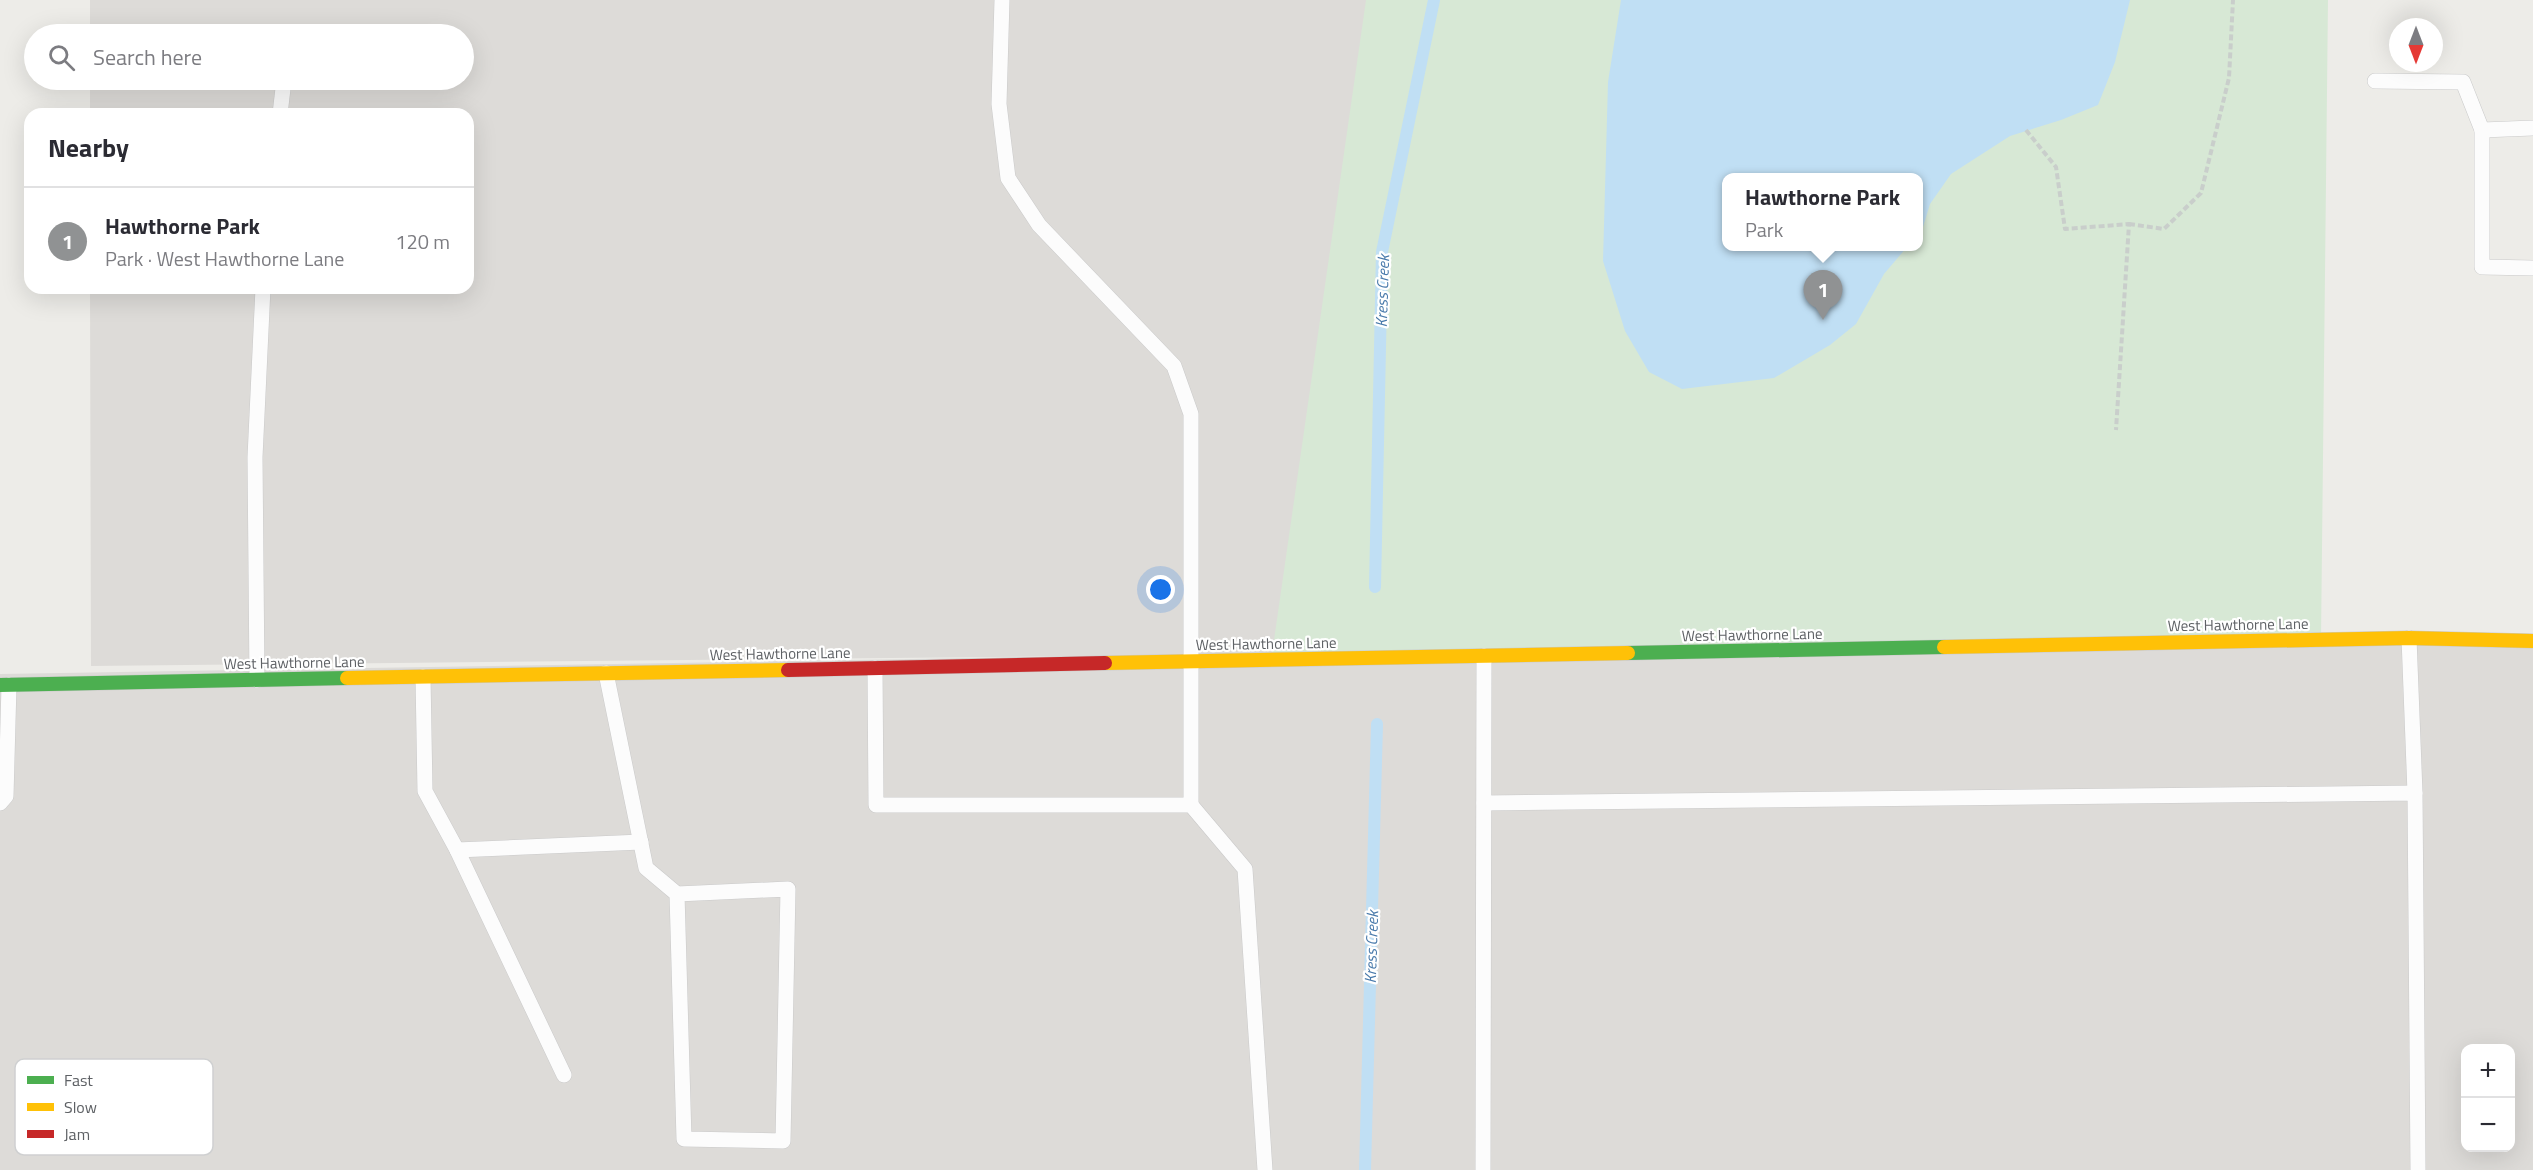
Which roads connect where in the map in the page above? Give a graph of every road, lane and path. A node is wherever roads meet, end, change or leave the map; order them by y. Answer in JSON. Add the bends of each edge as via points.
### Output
{"nodes":[{"id":1,"x":1002,"y":0,"type":"edge"},
{"id":2,"x":2233,"y":0,"type":"edge"},
{"id":3,"x":2375,"y":81,"type":"dead end"},
{"id":4,"x":283,"y":90,"type":"edge"},
{"id":5,"x":281,"y":108,"type":"edge"},
{"id":6,"x":2533,"y":128,"type":"edge"},
{"id":7,"x":2026,"y":130,"type":"dead end"},
{"id":8,"x":2482,"y":130,"type":"junction"},
{"id":9,"x":2129,"y":224,"type":"junction"},
{"id":10,"x":2533,"y":268,"type":"edge"},
{"id":11,"x":263,"y":294,"type":"edge"},
{"id":12,"x":2116,"y":430,"type":"dead end"},
{"id":13,"x":2409,"y":638,"type":"junction"},
{"id":14,"x":2533,"y":640,"type":"edge"},
{"id":15,"x":1484,"y":656,"type":"junction"},
{"id":16,"x":1192,"y":662,"type":"junction"},
{"id":17,"x":875,"y":668,"type":"junction"},
{"id":18,"x":606,"y":673,"type":"junction"},
{"id":19,"x":423,"y":677,"type":"junction"},
{"id":20,"x":256,"y":680,"type":"junction"},
{"id":21,"x":4,"y":685,"type":"edge"},
{"id":22,"x":2415,"y":793,"type":"junction"},
{"id":23,"x":0,"y":803,"type":"edge"},
{"id":24,"x":1484,"y":803,"type":"junction"},
{"id":25,"x":1191,"y":805,"type":"junction"},
{"id":26,"x":641,"y":842,"type":"junction"},
{"id":27,"x":457,"y":850,"type":"junction"},
{"id":28,"x":677,"y":894,"type":"junction"},
{"id":29,"x":564,"y":1075,"type":"dead end"},
{"id":30,"x":1265,"y":1170,"type":"edge"},
{"id":31,"x":1483,"y":1170,"type":"edge"},
{"id":32,"x":2418,"y":1170,"type":"edge"}],
"edges":[{"from":1,"to":16,"type":"lane","via":[[999,104],[1008,178],[1039,225],[1174,366],[1191,414]]},
{"from":2,"to":9,"type":"path","via":[[2229,78],[2201,193],[2164,229]]},
{"from":3,"to":8,"type":"lane","via":[[2463,82]]},
{"from":4,"to":5,"type":"lane"},
{"from":6,"to":8,"type":"lane"},
{"from":7,"to":9,"type":"path","via":[[2056,167],[2065,229]]},
{"from":8,"to":10,"type":"lane","via":[[2482,267]]},
{"from":9,"to":12,"type":"path"},
{"from":11,"to":20,"type":"lane","via":[[255,457]]},
{"from":13,"to":14,"type":"street","name":"West Hawthorne Lane"},
{"from":13,"to":15,"type":"street","name":"West Hawthorne Lane"},
{"from":13,"to":22,"type":"lane"},
{"from":15,"to":16,"type":"street","name":"West Hawthorne Lane"},
{"from":15,"to":24,"type":"lane"},
{"from":16,"to":17,"type":"street","name":"West Hawthorne Lane"},
{"from":16,"to":25,"type":"lane"},
{"from":17,"to":18,"type":"street","name":"West Hawthorne Lane"},
{"from":17,"to":25,"type":"lane","via":[[876,805]]},
{"from":18,"to":19,"type":"street","name":"West Hawthorne Lane"},
{"from":18,"to":26,"type":"lane"},
{"from":19,"to":20,"type":"street","name":"West Hawthorne Lane"},
{"from":19,"to":27,"type":"lane","via":[[425,791]]},
{"from":20,"to":21,"type":"street","name":"West Hawthorne Lane"},
{"from":21,"to":23,"type":"lane","via":[[6,796]]},
{"from":22,"to":24,"type":"lane"},
{"from":22,"to":32,"type":"lane"},
{"from":24,"to":31,"type":"lane"},
{"from":25,"to":30,"type":"lane","via":[[1245,869]]},
{"from":26,"to":27,"type":"lane"},
{"from":26,"to":28,"type":"lane","via":[[646,868]]},
{"from":27,"to":29,"type":"lane"},
{"from":28,"to":28,"type":"lane","via":[[684,1138],[783,1141],[788,889]]}]}
